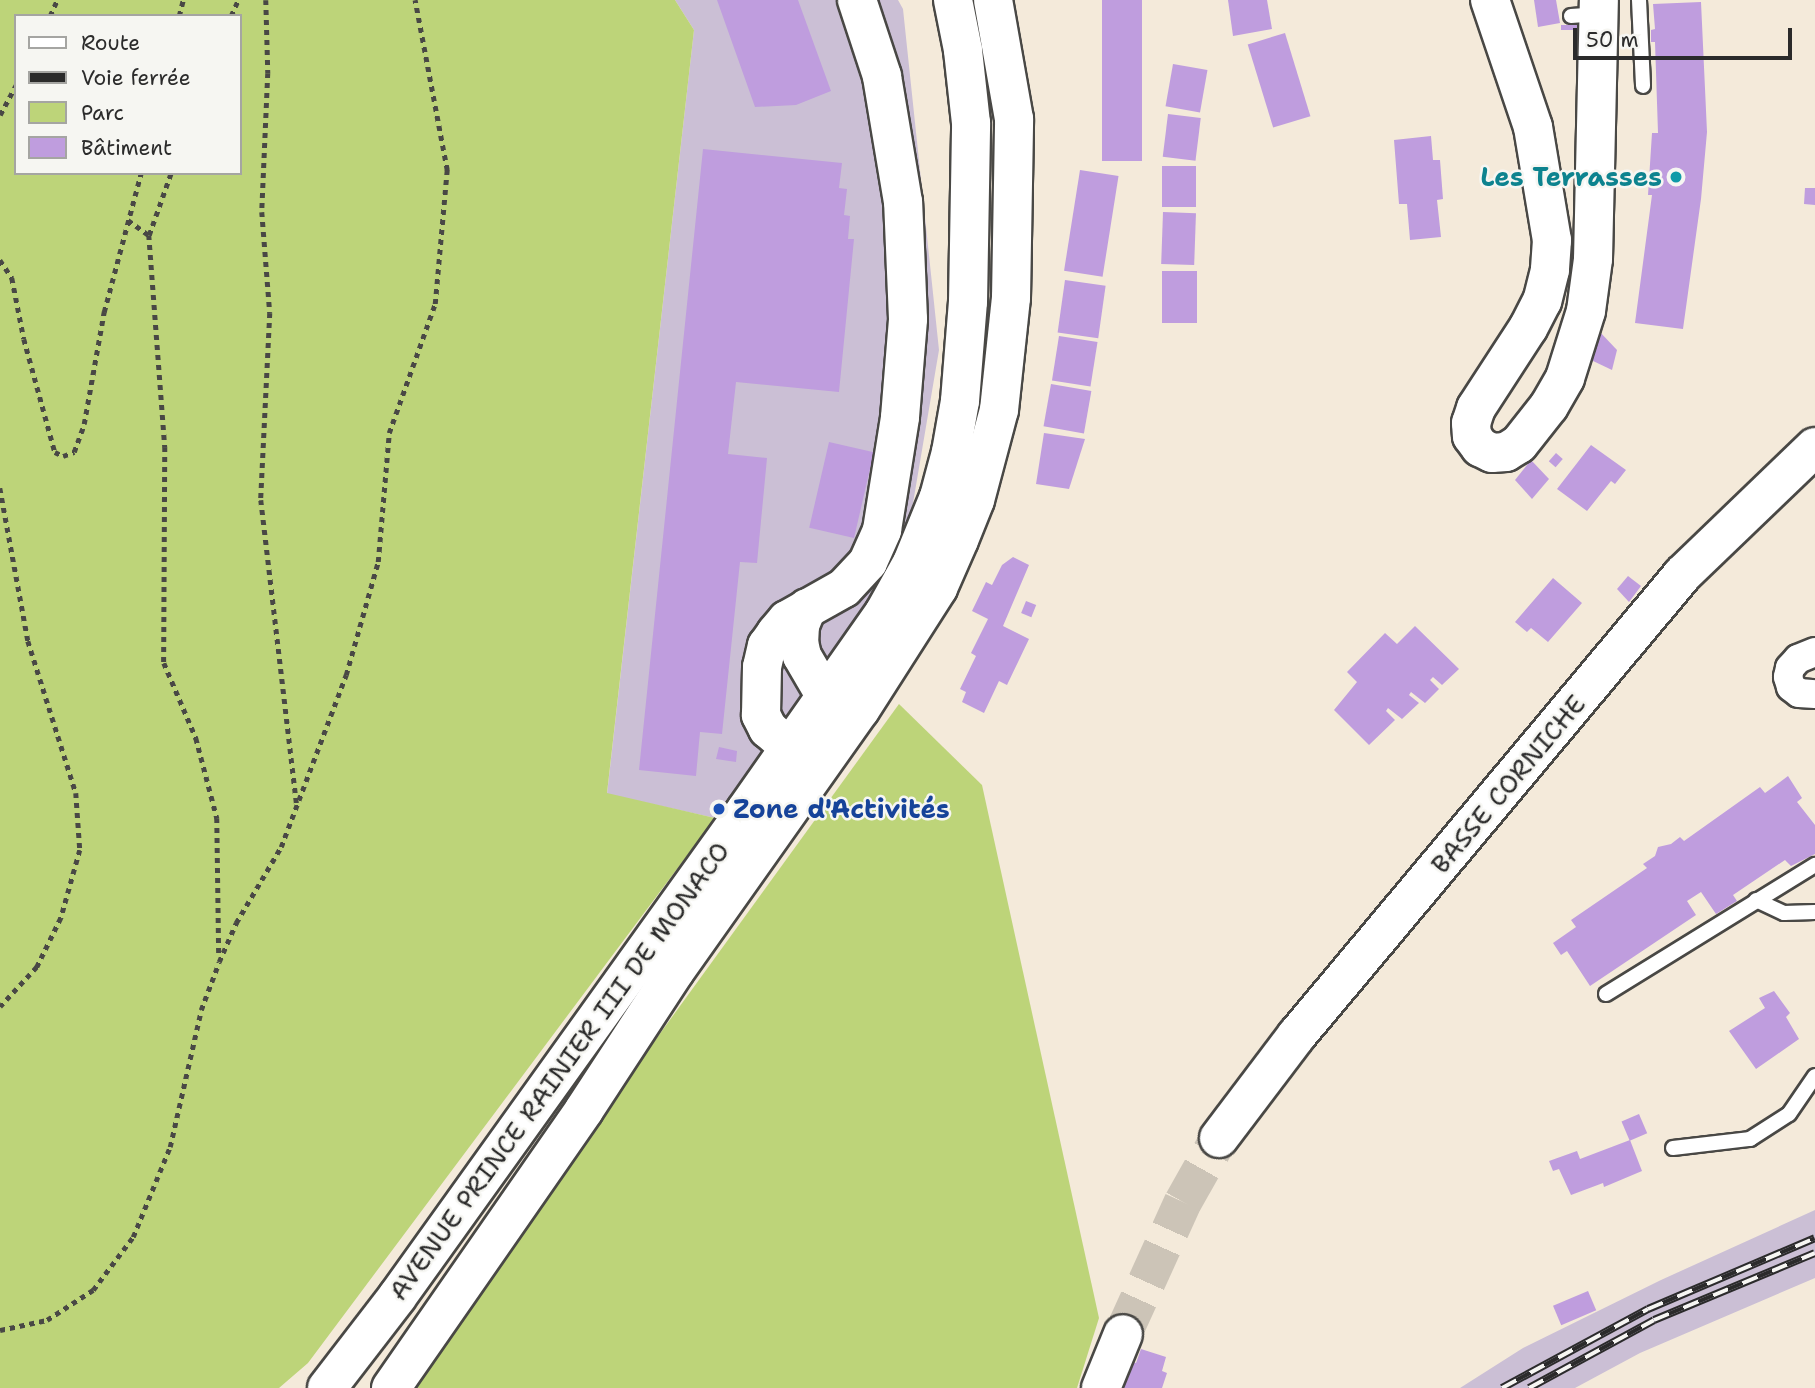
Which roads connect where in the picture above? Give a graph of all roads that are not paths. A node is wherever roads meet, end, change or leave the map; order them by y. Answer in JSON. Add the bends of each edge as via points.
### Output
{"nodes":[{"id":1,"x":857,"y":0,"type":"edge"},
{"id":2,"x":953,"y":0,"type":"edge"},
{"id":3,"x":993,"y":0,"type":"edge"},
{"id":4,"x":1490,"y":0,"type":"edge"},
{"id":5,"x":1639,"y":0,"type":"edge"},
{"id":6,"x":1590,"y":10,"type":"edge"},
{"id":7,"x":1643,"y":86,"type":"dead end"},
{"id":8,"x":1815,"y":447,"type":"edge"},
{"id":9,"x":807,"y":608,"type":"junction"},
{"id":10,"x":1815,"y":652,"type":"edge"},
{"id":11,"x":1815,"y":694,"type":"edge"},
{"id":12,"x":843,"y":703,"type":"junction"},
{"id":13,"x":804,"y":741,"type":"junction"},
{"id":14,"x":797,"y":796,"type":"junction"},
{"id":15,"x":1815,"y":865,"type":"edge"},
{"id":16,"x":1756,"y":900,"type":"junction"},
{"id":17,"x":1815,"y":912,"type":"edge"},
{"id":18,"x":1606,"y":993,"type":"dead end"},
{"id":19,"x":1815,"y":1076,"type":"edge"},
{"id":20,"x":1219,"y":1138,"type":"tunnel mouth"},
{"id":21,"x":1673,"y":1148,"type":"dead end"},
{"id":22,"x":1123,"y":1334,"type":"tunnel mouth"},
{"id":23,"x":327,"y":1388,"type":"edge"},
{"id":24,"x":391,"y":1388,"type":"edge"},
{"id":25,"x":1101,"y":1388,"type":"edge"}],
"edges":[{"from":1,"to":9,"type":"main road","via":[[882,76],[903,202],[908,319],[900,417],[882,530],[868,562],[844,588]]},
{"from":2,"to":12,"type":"main road","name":"AVENUE PRINCE RAINIER III DE MONACO","via":[[971,122],[968,302],[960,401],[939,497]]},
{"from":3,"to":12,"type":"main road","name":"AVENUE PRINCE RAINIER III DE MONACO","via":[[1014,118],[1012,298],[999,410],[975,500],[937,588]]},
{"from":4,"to":6,"type":"main road","via":[[1533,127],[1552,240],[1542,301],[1476,408],[1472,452],[1506,452],[1519,444],[1549,406],[1578,345],[1593,259]]},
{"from":5,"to":7,"type":"lane"},
{"from":8,"to":20,"type":"main road","name":"BASSE CORNICHE","via":[[1683,574],[1297,1035]]},
{"from":9,"to":12,"type":"main road","via":[[800,625],[802,656]]},
{"from":9,"to":13,"type":"main road","via":[[776,633],[762,667],[761,715],[768,729]]},
{"from":10,"to":11,"type":"street","via":[[1798,659],[1788,677],[1791,687]]},
{"from":12,"to":13,"type":"main road","name":"AVENUE PRINCE RAINIER III DE MONACO"},
{"from":12,"to":14,"type":"main road","name":"AVENUE PRINCE RAINIER III DE MONACO"},
{"from":13,"to":14,"type":"main road"},
{"from":13,"to":23,"type":"main road","name":"AVENUE PRINCE RAINIER III DE MONACO"},
{"from":14,"to":24,"type":"main road","name":"AVENUE PRINCE RAINIER III DE MONACO"},
{"from":15,"to":16,"type":"lane"},
{"from":16,"to":17,"type":"lane","via":[[1784,913]]},
{"from":16,"to":18,"type":"lane"},
{"from":19,"to":21,"type":"lane","via":[[1790,1114],[1750,1139]]},
{"from":22,"to":25,"type":"main road"}]}
